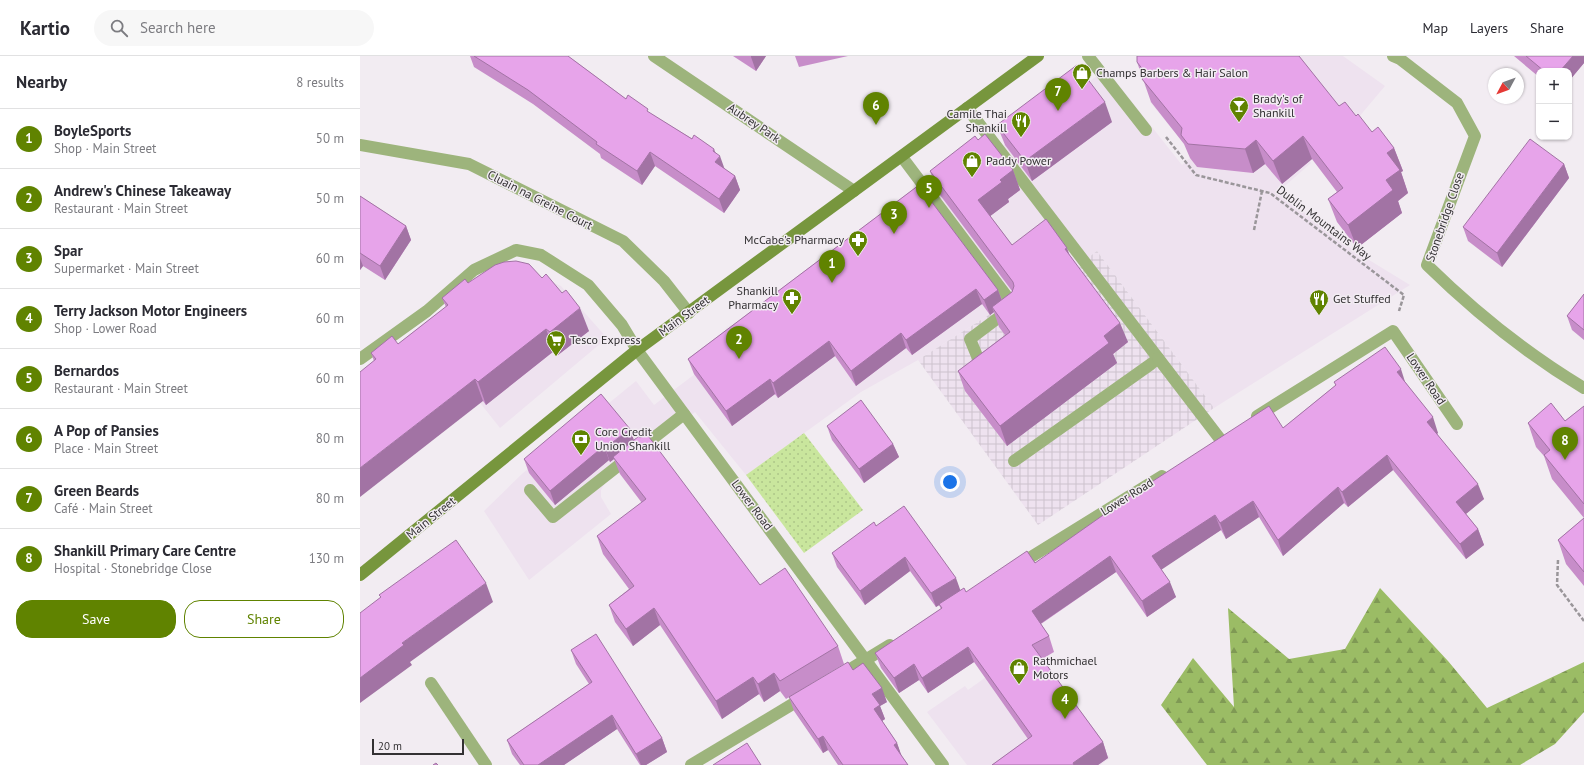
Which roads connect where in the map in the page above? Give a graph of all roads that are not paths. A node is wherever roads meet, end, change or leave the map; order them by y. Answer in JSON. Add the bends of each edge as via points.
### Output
{"nodes":[{"id":1,"x":654,"y":56,"type":"edge"},
{"id":2,"x":1038,"y":56,"type":"edge"},
{"id":3,"x":1088,"y":56,"type":"edge"},
{"id":4,"x":1393,"y":56,"type":"edge"},
{"id":5,"x":967,"y":108,"type":"junction"},
{"id":6,"x":1146,"y":130,"type":"dead end"},
{"id":7,"x":360,"y":144,"type":"edge"},
{"id":8,"x":902,"y":157,"type":"junction"},
{"id":9,"x":854,"y":191,"type":"junction"},
{"id":10,"x":689,"y":313,"type":"junction"},
{"id":11,"x":637,"y":350,"type":"junction"},
{"id":12,"x":1158,"y":358,"type":"junction"},
{"id":13,"x":360,"y":359,"type":"edge"},
{"id":14,"x":982,"y":368,"type":"edge"},
{"id":15,"x":1584,"y":388,"type":"edge"},
{"id":16,"x":684,"y":414,"type":"junction"},
{"id":17,"x":1247,"y":423,"type":"edge"},
{"id":18,"x":1457,"y":424,"type":"dead end"},
{"id":19,"x":1233,"y":431,"type":"edge"},
{"id":20,"x":1220,"y":440,"type":"junction"},
{"id":21,"x":1209,"y":446,"type":"edge"},
{"id":22,"x":1014,"y":461,"type":"dead end"},
{"id":23,"x":1175,"y":468,"type":"edge"},
{"id":24,"x":530,"y":490,"type":"dead end"},
{"id":25,"x":1006,"y":572,"type":"edge"},
{"id":26,"x":360,"y":575,"type":"edge"},
{"id":27,"x":898,"y":640,"type":"edge"},
{"id":28,"x":866,"y":659,"type":"junction"},
{"id":29,"x":830,"y":681,"type":"edge"},
{"id":30,"x":431,"y":683,"type":"dead end"},
{"id":31,"x":816,"y":689,"type":"edge"},
{"id":32,"x":486,"y":765,"type":"edge"},
{"id":33,"x":690,"y":765,"type":"edge"},
{"id":34,"x":943,"y":765,"type":"edge"}],
"edges":[{"from":1,"to":9,"type":"street","name":"Aubrey Park"},
{"from":2,"to":5,"type":"main road","name":"Main Street"},
{"from":3,"to":6,"type":"street"},
{"from":4,"to":15,"type":"street","name":"Stonebridge Close","via":[[1457,103],[1475,136],[1427,265],[1455,292],[1544,364]]},
{"from":5,"to":8,"type":"main road","name":"Main Street"},
{"from":5,"to":12,"type":"street"},
{"from":7,"to":10,"type":"street","name":"Cluain na Greine Court","via":[[469,164],[623,241],[664,281]]},
{"from":8,"to":9,"type":"main road","name":"Main Street"},
{"from":8,"to":14,"type":"street","via":[[1014,306],[970,339]]},
{"from":9,"to":10,"type":"main road","name":"Main Street"},
{"from":10,"to":11,"type":"main road","name":"Main Street"},
{"from":11,"to":13,"type":"street","name":"Lower Road","via":[[622,325],[588,285],[541,254],[516,250],[474,270],[427,312]]},
{"from":11,"to":16,"type":"street","name":"Lower Road"},
{"from":11,"to":26,"type":"main road","name":"Main Street"},
{"from":12,"to":20,"type":"street"},
{"from":12,"to":22,"type":"street"},
{"from":16,"to":24,"type":"street","via":[[553,517]]},
{"from":16,"to":28,"type":"street","name":"Lower Road"},
{"from":17,"to":18,"type":"street","name":"Lower Road","via":[[1393,331]]},
{"from":19,"to":20,"type":"street"},
{"from":20,"to":21,"type":"street"},
{"from":23,"to":25,"type":"street","name":"Lower Road"},
{"from":27,"to":28,"type":"street"},
{"from":28,"to":29,"type":"street"},
{"from":28,"to":34,"type":"street","name":"Lower Road"},
{"from":30,"to":32,"type":"street"},
{"from":31,"to":33,"type":"street"}]}
